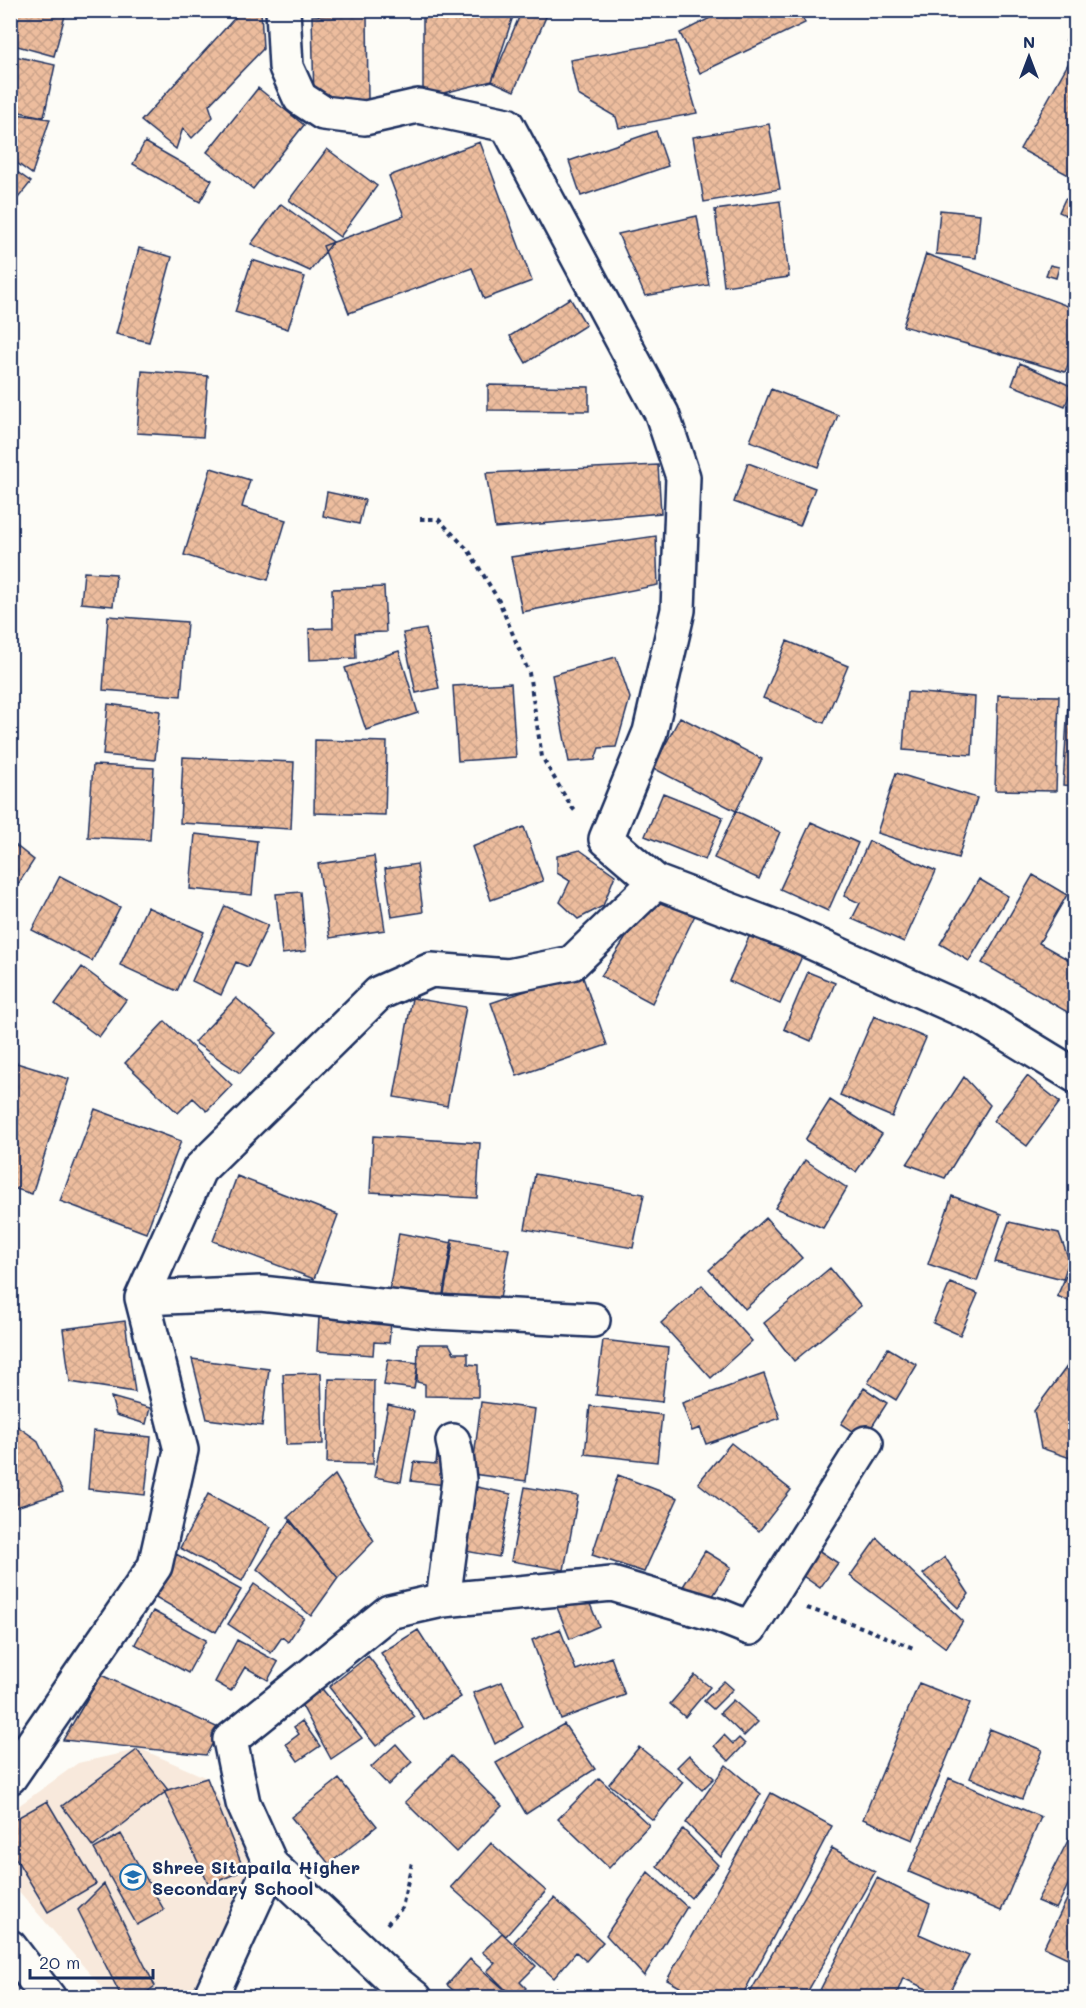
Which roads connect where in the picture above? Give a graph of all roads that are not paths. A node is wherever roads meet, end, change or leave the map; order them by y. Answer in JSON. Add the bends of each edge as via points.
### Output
{"nodes":[{"id":1,"x":283,"y":10,"type":"edge"},
{"id":2,"x":656,"y":882,"type":"junction"},
{"id":3,"x":1076,"y":1076,"type":"edge"},
{"id":4,"x":142,"y":1298,"type":"junction"},
{"id":5,"x":593,"y":1320,"type":"dead end"},
{"id":6,"x":453,"y":1441,"type":"dead end"},
{"id":7,"x":866,"y":1443,"type":"dead end"},
{"id":8,"x":443,"y":1600,"type":"junction"},
{"id":9,"x":10,"y":1777,"type":"edge"},
{"id":10,"x":271,"y":1865,"type":"junction"},
{"id":11,"x":10,"y":1947,"type":"edge"},
{"id":12,"x":49,"y":1998,"type":"edge"},
{"id":13,"x":210,"y":1998,"type":"edge"},
{"id":14,"x":415,"y":1998,"type":"edge"}],
"edges":[{"from":1,"to":2,"type":"street","via":[[286,67],[300,98],[323,113],[365,118],[418,106],[507,125],[662,414],[683,477],[678,610],[650,732],[606,839]]},
{"from":2,"to":3,"type":"street","via":[[791,933],[981,1018]]},
{"from":2,"to":4,"type":"street","via":[[572,963],[508,976],[431,970],[379,993],[199,1170]]},
{"from":4,"to":5,"type":"street","via":[[261,1293],[435,1312]]},
{"from":4,"to":9,"type":"street","via":[[181,1450],[155,1566]]},
{"from":6,"to":8,"type":"street","via":[[459,1480]]},
{"from":7,"to":8,"type":"street","via":[[750,1628],[612,1584]]},
{"from":8,"to":10,"type":"street","via":[[389,1611],[230,1740],[243,1803]]},
{"from":10,"to":13,"type":"street"},
{"from":10,"to":14,"type":"street"},
{"from":11,"to":12,"type":"street"}]}
